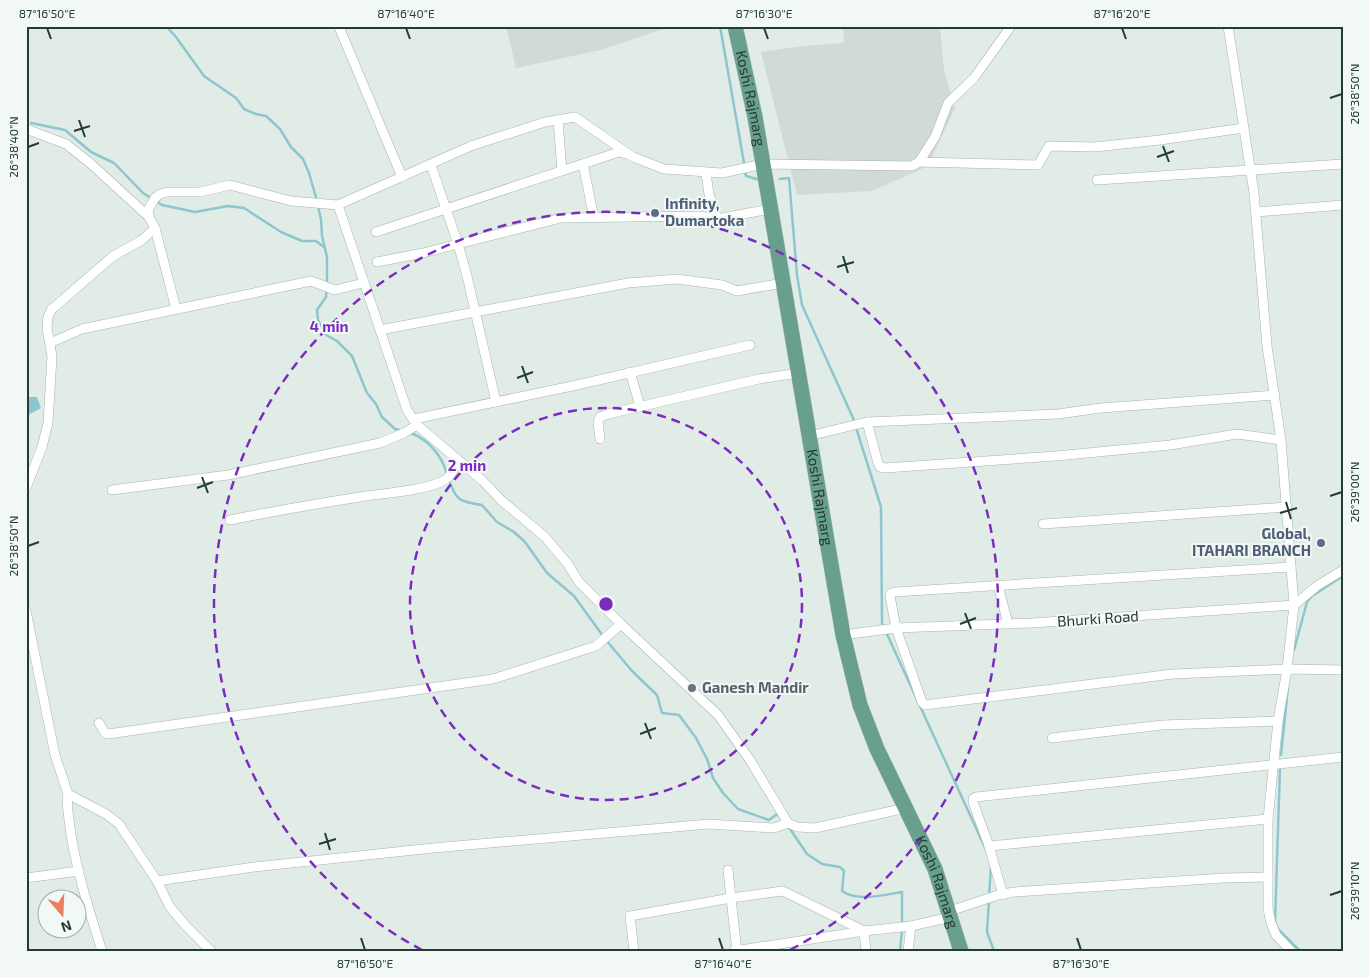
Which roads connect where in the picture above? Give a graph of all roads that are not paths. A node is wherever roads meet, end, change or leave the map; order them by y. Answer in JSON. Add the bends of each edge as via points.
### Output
{"nodes":[{"id":1,"x":735,"y":26,"type":"edge"},
{"id":2,"x":1011,"y":26,"type":"edge"},
{"id":3,"x":1228,"y":26,"type":"edge"},
{"id":4,"x":339,"y":27,"type":"edge"},
{"id":5,"x":558,"y":120,"type":"junction"},
{"id":6,"x":1244,"y":128,"type":"junction"},
{"id":7,"x":26,"y":129,"type":"edge"},
{"id":8,"x":633,"y":157,"type":"junction"},
{"id":9,"x":919,"y":162,"type":"junction"},
{"id":10,"x":583,"y":164,"type":"junction"},
{"id":11,"x":763,"y":164,"type":"junction"},
{"id":12,"x":1343,"y":164,"type":"edge"},
{"id":13,"x":431,"y":165,"type":"junction"},
{"id":14,"x":1250,"y":169,"type":"junction"},
{"id":15,"x":562,"y":171,"type":"junction"},
{"id":16,"x":706,"y":173,"type":"junction"},
{"id":17,"x":402,"y":178,"type":"junction"},
{"id":18,"x":1097,"y":180,"type":"dead end"},
{"id":19,"x":338,"y":205,"type":"junction"},
{"id":20,"x":1343,"y":205,"type":"edge"},
{"id":21,"x":447,"y":209,"type":"junction"},
{"id":22,"x":770,"y":209,"type":"junction"},
{"id":23,"x":1256,"y":212,"type":"junction"},
{"id":24,"x":149,"y":217,"type":"junction"},
{"id":25,"x":594,"y":218,"type":"junction"},
{"id":26,"x":717,"y":218,"type":"junction"},
{"id":27,"x":155,"y":228,"type":"junction"},
{"id":28,"x":376,"y":232,"type":"dead end"},
{"id":29,"x":458,"y":244,"type":"junction"},
{"id":30,"x":377,"y":262,"type":"dead end"},
{"id":31,"x":363,"y":283,"type":"junction"},
{"id":32,"x":784,"y":283,"type":"junction"},
{"id":33,"x":176,"y":309,"type":"junction"},
{"id":34,"x":476,"y":312,"type":"junction"},
{"id":35,"x":380,"y":330,"type":"junction"},
{"id":36,"x":50,"y":343,"type":"junction"},
{"id":37,"x":750,"y":345,"type":"dead end"},
{"id":38,"x":630,"y":372,"type":"junction"},
{"id":39,"x":799,"y":373,"type":"junction"},
{"id":40,"x":1275,"y":395,"type":"junction"},
{"id":41,"x":496,"y":402,"type":"junction"},
{"id":42,"x":640,"y":406,"type":"junction"},
{"id":43,"x":864,"y":422,"type":"junction"},
{"id":44,"x":411,"y":427,"type":"junction"},
{"id":45,"x":809,"y":436,"type":"junction"},
{"id":46,"x":600,"y":439,"type":"dead end"},
{"id":47,"x":1281,"y":440,"type":"junction"},
{"id":48,"x":458,"y":461,"type":"junction"},
{"id":49,"x":26,"y":488,"type":"edge"},
{"id":50,"x":112,"y":490,"type":"dead end"},
{"id":51,"x":1287,"y":507,"type":"junction"},
{"id":52,"x":230,"y":520,"type":"dead end"},
{"id":53,"x":1043,"y":524,"type":"dead end"},
{"id":54,"x":1291,"y":567,"type":"junction"},
{"id":55,"x":1343,"y":570,"type":"edge"},
{"id":56,"x":998,"y":585,"type":"junction"},
{"id":57,"x":1294,"y":605,"type":"junction"},
{"id":58,"x":26,"y":610,"type":"edge"},
{"id":59,"x":621,"y":624,"type":"junction"},
{"id":60,"x":1008,"y":624,"type":"junction"},
{"id":61,"x":893,"y":628,"type":"junction"},
{"id":62,"x":843,"y":635,"type":"junction"},
{"id":63,"x":1287,"y":669,"type":"junction"},
{"id":64,"x":1343,"y":670,"type":"edge"},
{"id":65,"x":1278,"y":721,"type":"junction"},
{"id":66,"x":99,"y":723,"type":"dead end"},
{"id":67,"x":1052,"y":738,"type":"dead end"},
{"id":68,"x":1343,"y":757,"type":"edge"},
{"id":69,"x":1274,"y":764,"type":"junction"},
{"id":70,"x":68,"y":794,"type":"junction"},
{"id":71,"x":906,"y":808,"type":"junction"},
{"id":72,"x":1268,"y":819,"type":"junction"},
{"id":73,"x":785,"y":824,"type":"junction"},
{"id":74,"x":989,"y":846,"type":"junction"},
{"id":75,"x":728,"y":870,"type":"dead end"},
{"id":76,"x":79,"y":871,"type":"junction"},
{"id":77,"x":1268,"y":877,"type":"junction"},
{"id":78,"x":26,"y":878,"type":"edge"},
{"id":79,"x":157,"y":881,"type":"junction"},
{"id":80,"x":1001,"y":895,"type":"junction"},
{"id":81,"x":731,"y":898,"type":"junction"},
{"id":82,"x":950,"y":914,"type":"junction"},
{"id":83,"x":905,"y":927,"type":"junction"},
{"id":84,"x":864,"y":931,"type":"junction"},
{"id":85,"x":102,"y":951,"type":"edge"},
{"id":86,"x":210,"y":951,"type":"edge"},
{"id":87,"x":634,"y":951,"type":"edge"},
{"id":88,"x":736,"y":951,"type":"edge"},
{"id":89,"x":866,"y":951,"type":"edge"},
{"id":90,"x":908,"y":951,"type":"edge"},
{"id":91,"x":962,"y":951,"type":"edge"},
{"id":92,"x":1291,"y":951,"type":"edge"}],
"edges":[{"from":1,"to":11,"type":"main road","name":"Koshi Rajmarg"},
{"from":2,"to":9,"type":"street","via":[[974,78],[948,103],[935,137]]},
{"from":3,"to":6,"type":"street"},
{"from":4,"to":17,"type":"street"},
{"from":5,"to":8,"type":"street","via":[[575,117]]},
{"from":5,"to":13,"type":"street","via":[[498,136]]},
{"from":5,"to":15,"type":"street"},
{"from":6,"to":9,"type":"street","via":[[1095,147],[1049,146],[1038,165]]},
{"from":6,"to":14,"type":"street"},
{"from":7,"to":24,"type":"street","via":[[66,144]]},
{"from":8,"to":10,"type":"street","via":[[619,152]]},
{"from":8,"to":16,"type":"street","via":[[664,169]]},
{"from":9,"to":11,"type":"street","via":[[912,166]]},
{"from":10,"to":15,"type":"street"},
{"from":10,"to":25,"type":"street"},
{"from":11,"to":16,"type":"street"},
{"from":11,"to":22,"type":"main road","name":"Koshi Rajmarg"},
{"from":12,"to":14,"type":"street"},
{"from":13,"to":17,"type":"street"},
{"from":13,"to":21,"type":"street"},
{"from":14,"to":18,"type":"street"},
{"from":14,"to":23,"type":"street"},
{"from":15,"to":21,"type":"street"},
{"from":16,"to":26,"type":"street"},
{"from":17,"to":19,"type":"street"},
{"from":19,"to":24,"type":"street","via":[[291,201],[230,185],[200,192],[160,194],[148,210]]},
{"from":19,"to":31,"type":"street"},
{"from":20,"to":23,"type":"street"},
{"from":21,"to":28,"type":"street"},
{"from":21,"to":29,"type":"street"},
{"from":22,"to":26,"type":"street"},
{"from":22,"to":32,"type":"main road","name":"Koshi Rajmarg"},
{"from":23,"to":40,"type":"street","via":[[1267,346]]},
{"from":24,"to":27,"type":"street"},
{"from":25,"to":26,"type":"street"},
{"from":25,"to":29,"type":"street","via":[[561,218]]},
{"from":27,"to":33,"type":"street"},
{"from":27,"to":36,"type":"street","via":[[142,240],[112,257],[51,310],[48,317]]},
{"from":29,"to":30,"type":"street"},
{"from":29,"to":34,"type":"street"},
{"from":31,"to":33,"type":"street","via":[[336,290],[311,281]]},
{"from":31,"to":35,"type":"street"},
{"from":32,"to":34,"type":"street","via":[[737,290],[677,280],[628,283]]},
{"from":32,"to":39,"type":"main road","name":"Koshi Rajmarg"},
{"from":33,"to":36,"type":"street","via":[[82,329]]},
{"from":34,"to":35,"type":"street"},
{"from":34,"to":41,"type":"street"},
{"from":35,"to":44,"type":"street"},
{"from":36,"to":49,"type":"street","via":[[48,424]]},
{"from":37,"to":38,"type":"street"},
{"from":38,"to":41,"type":"street"},
{"from":38,"to":42,"type":"street"},
{"from":39,"to":42,"type":"street"},
{"from":39,"to":45,"type":"main road","name":"Koshi Rajmarg"},
{"from":40,"to":43,"type":"street","via":[[1058,414]]},
{"from":40,"to":47,"type":"street"},
{"from":41,"to":44,"type":"street"},
{"from":42,"to":46,"type":"street","via":[[600,417]]},
{"from":43,"to":45,"type":"street"},
{"from":43,"to":47,"type":"street","via":[[878,463],[885,468],[1170,445],[1237,434]]},
{"from":44,"to":48,"type":"street"},
{"from":44,"to":50,"type":"street","via":[[380,442],[228,475]]},
{"from":45,"to":62,"type":"main road","name":"Koshi Rajmarg"},
{"from":47,"to":51,"type":"street"},
{"from":48,"to":52,"type":"street","via":[[448,477],[417,488]]},
{"from":48,"to":59,"type":"street","via":[[545,537],[579,582]]},
{"from":51,"to":53,"type":"street"},
{"from":51,"to":54,"type":"street"},
{"from":54,"to":56,"type":"street"},
{"from":54,"to":57,"type":"street"},
{"from":55,"to":57,"type":"street"},
{"from":56,"to":60,"type":"street"},
{"from":56,"to":61,"type":"street","via":[[891,593]]},
{"from":57,"to":60,"type":"street","name":"Bhurki Road"},
{"from":57,"to":63,"type":"street"},
{"from":58,"to":70,"type":"street","via":[[55,755]]},
{"from":59,"to":66,"type":"street","via":[[596,646],[493,678],[108,734]]},
{"from":59,"to":73,"type":"street","via":[[718,715],[750,760]]},
{"from":60,"to":61,"type":"street","name":"Bhurki Road"},
{"from":61,"to":62,"type":"street","name":"Bhurki Road"},
{"from":61,"to":63,"type":"street","via":[[925,705],[1173,674]]},
{"from":62,"to":71,"type":"main road","name":"Koshi Rajmarg","via":[[860,705]]},
{"from":63,"to":64,"type":"street"},
{"from":63,"to":65,"type":"street"},
{"from":65,"to":67,"type":"street","via":[[1162,725]]},
{"from":65,"to":69,"type":"street"},
{"from":68,"to":69,"type":"street"},
{"from":69,"to":72,"type":"street"},
{"from":69,"to":74,"type":"street","via":[[976,797],[973,802]]},
{"from":70,"to":76,"type":"street","via":[[73,847]]},
{"from":70,"to":79,"type":"street","via":[[119,824]]},
{"from":71,"to":73,"type":"street","via":[[815,828]]},
{"from":71,"to":82,"type":"main road","name":"Koshi Rajmarg","via":[[935,869]]},
{"from":72,"to":74,"type":"street"},
{"from":72,"to":77,"type":"street"},
{"from":73,"to":79,"type":"street","via":[[767,829],[709,824],[462,846],[254,867]]},
{"from":74,"to":80,"type":"street"},
{"from":75,"to":81,"type":"street"},
{"from":76,"to":78,"type":"street"},
{"from":76,"to":85,"type":"street"},
{"from":77,"to":80,"type":"street"},
{"from":77,"to":92,"type":"street","via":[[1271,923],[1276,935]]},
{"from":79,"to":86,"type":"street","via":[[170,907]]},
{"from":80,"to":82,"type":"street"},
{"from":81,"to":84,"type":"street","via":[[783,891]]},
{"from":81,"to":87,"type":"street","via":[[630,916]]},
{"from":81,"to":88,"type":"street"},
{"from":82,"to":83,"type":"street"},
{"from":82,"to":91,"type":"main road","name":"Koshi Rajmarg"},
{"from":83,"to":84,"type":"street"},
{"from":83,"to":90,"type":"street"},
{"from":84,"to":88,"type":"street"},
{"from":84,"to":89,"type":"street"}]}
